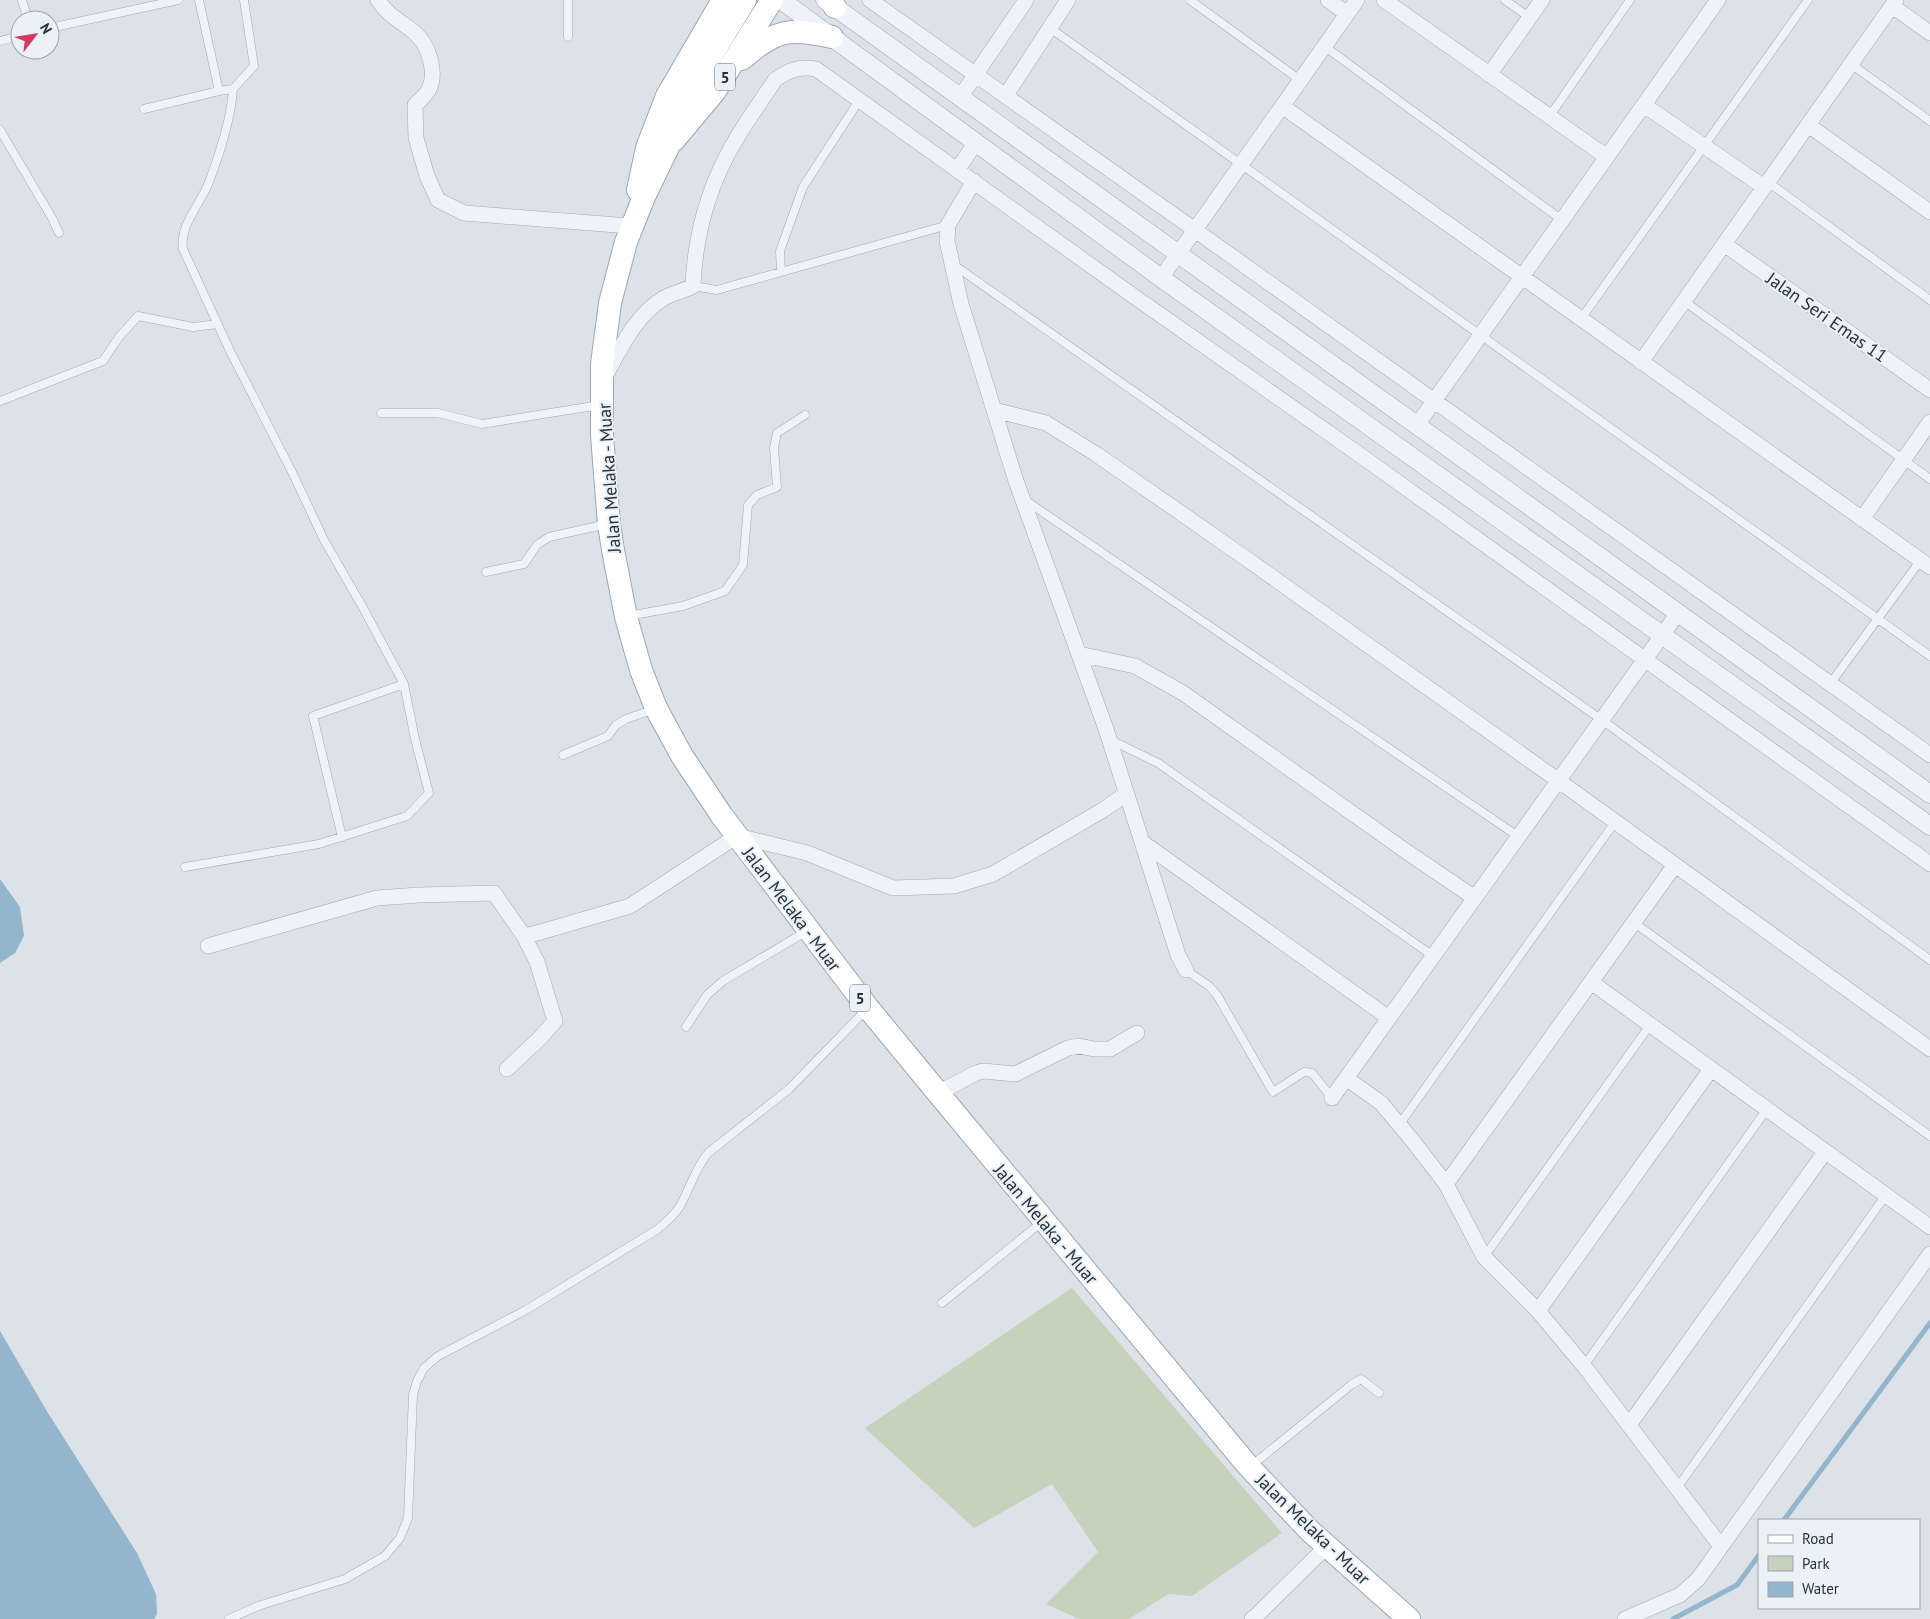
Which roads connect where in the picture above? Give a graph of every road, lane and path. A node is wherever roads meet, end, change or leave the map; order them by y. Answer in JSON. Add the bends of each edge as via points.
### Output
{"nodes":[{"id":1,"x":178,"y":0,"type":"edge"},
{"id":2,"x":199,"y":0,"type":"edge"},
{"id":3,"x":244,"y":0,"type":"edge"},
{"id":4,"x":378,"y":0,"type":"edge"},
{"id":5,"x":568,"y":0,"type":"edge"},
{"id":6,"x":723,"y":0,"type":"edge"},
{"id":7,"x":745,"y":0,"type":"edge"},
{"id":8,"x":772,"y":0,"type":"edge"},
{"id":9,"x":781,"y":0,"type":"edge"},
{"id":10,"x":870,"y":0,"type":"edge"},
{"id":11,"x":1068,"y":0,"type":"edge"},
{"id":12,"x":1190,"y":0,"type":"edge"},
{"id":13,"x":1328,"y":0,"type":"edge"},
{"id":14,"x":1356,"y":0,"type":"edge"},
{"id":15,"x":1384,"y":0,"type":"edge"},
{"id":16,"x":1505,"y":0,"type":"edge"},
{"id":17,"x":1542,"y":0,"type":"edge"},
{"id":18,"x":1630,"y":0,"type":"edge"},
{"id":19,"x":1718,"y":0,"type":"edge"},
{"id":20,"x":1808,"y":0,"type":"edge"},
{"id":21,"x":830,"y":2,"type":"edge"},
{"id":22,"x":1021,"y":3,"type":"edge"},
{"id":23,"x":1894,"y":3,"type":"edge"},
{"id":24,"x":1347,"y":14,"type":"junction"},
{"id":25,"x":1530,"y":18,"type":"junction"},
{"id":26,"x":60,"y":26,"type":"edge"},
{"id":27,"x":1050,"y":28,"type":"junction"},
{"id":28,"x":1930,"y":33,"type":"edge"},
{"id":29,"x":568,"y":37,"type":"dead end"},
{"id":30,"x":832,"y":37,"type":"junction"},
{"id":31,"x":1324,"y":46,"type":"junction"},
{"id":32,"x":1851,"y":64,"type":"junction"},
{"id":33,"x":728,"y":70,"type":"junction"},
{"id":34,"x":1490,"y":74,"type":"junction"},
{"id":35,"x":976,"y":75,"type":"junction"},
{"id":36,"x":1300,"y":80,"type":"junction"},
{"id":37,"x":233,"y":89,"type":"junction"},
{"id":38,"x":219,"y":91,"type":"junction"},
{"id":39,"x":961,"y":96,"type":"junction"},
{"id":40,"x":1006,"y":96,"type":"junction"},
{"id":41,"x":860,"y":99,"type":"junction"},
{"id":42,"x":1644,"y":105,"type":"junction"},
{"id":43,"x":1282,"y":106,"type":"junction"},
{"id":44,"x":144,"y":109,"type":"dead end"},
{"id":45,"x":1549,"y":117,"type":"junction"},
{"id":46,"x":1930,"y":121,"type":"edge"},
{"id":47,"x":1808,"y":125,"type":"junction"},
{"id":48,"x":0,"y":130,"type":"edge"},
{"id":49,"x":976,"y":142,"type":"junction"},
{"id":50,"x":1703,"y":146,"type":"junction"},
{"id":51,"x":668,"y":147,"type":"junction"},
{"id":52,"x":1607,"y":158,"type":"junction"},
{"id":53,"x":1241,"y":164,"type":"junction"},
{"id":54,"x":958,"y":169,"type":"junction"},
{"id":55,"x":974,"y":181,"type":"junction"},
{"id":56,"x":1766,"y":185,"type":"junction"},
{"id":57,"x":1930,"y":212,"type":"edge"},
{"id":58,"x":1562,"y":220,"type":"junction"},
{"id":59,"x":948,"y":225,"type":"junction"},
{"id":60,"x":1195,"y":230,"type":"junction"},
{"id":61,"x":59,"y":233,"type":"dead end"},
{"id":62,"x":628,"y":234,"type":"junction"},
{"id":63,"x":1724,"y":244,"type":"junction"},
{"id":64,"x":1179,"y":253,"type":"junction"},
{"id":65,"x":952,"y":263,"type":"junction"},
{"id":66,"x":781,"y":272,"type":"junction"},
{"id":67,"x":1522,"y":277,"type":"junction"},
{"id":68,"x":1161,"y":278,"type":"junction"},
{"id":69,"x":692,"y":286,"type":"junction"},
{"id":70,"x":1930,"y":300,"type":"edge"},
{"id":71,"x":1684,"y":301,"type":"junction"},
{"id":72,"x":1581,"y":319,"type":"junction"},
{"id":73,"x":218,"y":324,"type":"junction"},
{"id":74,"x":1480,"y":335,"type":"junction"},
{"id":75,"x":1641,"y":362,"type":"junction"},
{"id":76,"x":602,"y":382,"type":"junction"},
{"id":77,"x":1930,"y":390,"type":"edge"},
{"id":78,"x":1434,"y":400,"type":"junction"},
{"id":79,"x":0,"y":401,"type":"edge"},
{"id":80,"x":602,"y":405,"type":"junction"},
{"id":81,"x":994,"y":410,"type":"junction"},
{"id":82,"x":381,"y":412,"type":"dead end"},
{"id":83,"x":805,"y":415,"type":"dead end"},
{"id":84,"x":1930,"y":422,"type":"edge"},
{"id":85,"x":1417,"y":425,"type":"junction"},
{"id":86,"x":1903,"y":460,"type":"junction"},
{"id":87,"x":1930,"y":480,"type":"edge"},
{"id":88,"x":1022,"y":497,"type":"junction"},
{"id":89,"x":1862,"y":519,"type":"junction"},
{"id":90,"x":609,"y":524,"type":"junction"},
{"id":91,"x":1925,"y":564,"type":"edge"},
{"id":92,"x":486,"y":572,"type":"dead end"},
{"id":93,"x":1678,"y":613,"type":"junction"},
{"id":94,"x":626,"y":617,"type":"junction"},
{"id":95,"x":1878,"y":619,"type":"junction"},
{"id":96,"x":1662,"y":636,"type":"junction"},
{"id":97,"x":1079,"y":654,"type":"junction"},
{"id":98,"x":1930,"y":656,"type":"edge"},
{"id":99,"x":1646,"y":659,"type":"junction"},
{"id":100,"x":404,"y":684,"type":"junction"},
{"id":101,"x":1830,"y":684,"type":"junction"},
{"id":102,"x":656,"y":708,"type":"junction"},
{"id":103,"x":1602,"y":720,"type":"junction"},
{"id":104,"x":1109,"y":739,"type":"junction"},
{"id":105,"x":563,"y":754,"type":"dead end"},
{"id":106,"x":1930,"y":755,"type":"edge"},
{"id":107,"x":1559,"y":781,"type":"junction"},
{"id":108,"x":1126,"y":794,"type":"junction"},
{"id":109,"x":1930,"y":794,"type":"edge"},
{"id":110,"x":1615,"y":822,"type":"junction"},
{"id":111,"x":1930,"y":826,"type":"edge"},
{"id":112,"x":737,"y":836,"type":"junction"},
{"id":113,"x":342,"y":837,"type":"junction"},
{"id":114,"x":1519,"y":837,"type":"junction"},
{"id":115,"x":1142,"y":842,"type":"junction"},
{"id":116,"x":1930,"y":864,"type":"edge"},
{"id":117,"x":1675,"y":865,"type":"junction"},
{"id":118,"x":185,"y":868,"type":"dead end"},
{"id":119,"x":1475,"y":898,"type":"junction"},
{"id":120,"x":1633,"y":922,"type":"junction"},
{"id":121,"x":808,"y":930,"type":"junction"},
{"id":122,"x":524,"y":936,"type":"junction"},
{"id":123,"x":208,"y":946,"type":"dead end"},
{"id":124,"x":1433,"y":956,"type":"junction"},
{"id":125,"x":1930,"y":960,"type":"edge"},
{"id":126,"x":1186,"y":970,"type":"joint"},
{"id":127,"x":1591,"y":982,"type":"junction"},
{"id":128,"x":868,"y":1008,"type":"junction"},
{"id":129,"x":1389,"y":1018,"type":"junction"},
{"id":130,"x":1650,"y":1025,"type":"junction"},
{"id":131,"x":686,"y":1027,"type":"dead end"},
{"id":132,"x":1137,"y":1034,"type":"dead end"},
{"id":133,"x":1930,"y":1049,"type":"edge"},
{"id":134,"x":507,"y":1069,"type":"dead end"},
{"id":135,"x":1711,"y":1069,"type":"junction"},
{"id":136,"x":1346,"y":1078,"type":"junction"},
{"id":137,"x":938,"y":1093,"type":"junction"},
{"id":138,"x":1332,"y":1098,"type":"joint"},
{"id":139,"x":1767,"y":1109,"type":"junction"},
{"id":140,"x":1399,"y":1125,"type":"junction"},
{"id":141,"x":1930,"y":1136,"type":"edge"},
{"id":142,"x":1825,"y":1152,"type":"junction"},
{"id":143,"x":1446,"y":1184,"type":"junction"},
{"id":144,"x":1886,"y":1195,"type":"junction"},
{"id":145,"x":1044,"y":1220,"type":"junction"},
{"id":146,"x":1930,"y":1227,"type":"edge"},
{"id":147,"x":1930,"y":1254,"type":"edge"},
{"id":148,"x":1484,"y":1256,"type":"junction"},
{"id":149,"x":942,"y":1303,"type":"dead end"},
{"id":150,"x":1538,"y":1311,"type":"junction"},
{"id":151,"x":1584,"y":1366,"type":"junction"},
{"id":152,"x":1379,"y":1393,"type":"dead end"},
{"id":153,"x":1629,"y":1425,"type":"junction"},
{"id":154,"x":1249,"y":1467,"type":"junction"},
{"id":155,"x":1677,"y":1488,"type":"junction"},
{"id":156,"x":1720,"y":1545,"type":"junction"},
{"id":157,"x":1327,"y":1546,"type":"junction"},
{"id":158,"x":229,"y":1619,"type":"edge"},
{"id":159,"x":1252,"y":1619,"type":"edge"},
{"id":160,"x":1409,"y":1619,"type":"edge"},
{"id":161,"x":1625,"y":1619,"type":"edge"}],
"edges":[{"from":1,"to":26,"type":"lane"},
{"from":2,"to":38,"type":"lane"},
{"from":3,"to":37,"type":"lane","via":[[254,66]]},
{"from":4,"to":62,"type":"street","via":[[384,10],[417,35],[427,51],[433,74],[429,90],[415,105],[416,138],[438,200],[464,213]]},
{"from":5,"to":29,"type":"lane"},
{"from":6,"to":62,"type":"main road","via":[[667,96],[647,148]]},
{"from":7,"to":51,"type":"main road","name":"Jalan Melaka - Muar","number":"5","via":[[681,105]]},
{"from":8,"to":33,"type":"main road","name":"Jalan Melaka - Muar","number":"5"},
{"from":9,"to":30,"type":"street"},
{"from":10,"to":35,"type":"street"},
{"from":11,"to":27,"type":"street"},
{"from":12,"to":36,"type":"lane"},
{"from":13,"to":24,"type":"street"},
{"from":14,"to":24,"type":"street"},
{"from":15,"to":34,"type":"street"},
{"from":16,"to":25,"type":"lane"},
{"from":17,"to":25,"type":"street"},
{"from":18,"to":45,"type":"lane"},
{"from":19,"to":42,"type":"street"},
{"from":20,"to":50,"type":"lane"},
{"from":21,"to":39,"type":"street"},
{"from":22,"to":35,"type":"street"},
{"from":23,"to":28,"type":"street"},
{"from":23,"to":32,"type":"street"},
{"from":24,"to":31,"type":"street"},
{"from":25,"to":34,"type":"street"},
{"from":27,"to":40,"type":"street"},
{"from":27,"to":53,"type":"lane"},
{"from":30,"to":33,"type":"main road","via":[[806,31],[786,32],[760,43]]},
{"from":30,"to":49,"type":"street"},
{"from":31,"to":36,"type":"street"},
{"from":31,"to":58,"type":"lane"},
{"from":32,"to":46,"type":"lane"},
{"from":32,"to":47,"type":"street"},
{"from":33,"to":51,"type":"main road","name":"Jalan Melaka - Muar","number":"5","via":[[716,91]]},
{"from":34,"to":45,"type":"street"},
{"from":35,"to":39,"type":"street"},
{"from":35,"to":40,"type":"street"},
{"from":36,"to":43,"type":"street"},
{"from":37,"to":38,"type":"lane"},
{"from":37,"to":73,"type":"lane","via":[[232,110],[209,183],[182,240],[183,249]]},
{"from":38,"to":44,"type":"lane"},
{"from":39,"to":64,"type":"street"},
{"from":40,"to":60,"type":"street"},
{"from":41,"to":54,"type":"street"},
{"from":41,"to":66,"type":"lane","via":[[803,187],[780,251]]},
{"from":41,"to":69,"type":"street","via":[[816,69],[794,69],[775,80],[734,142],[714,183],[696,247]]},
{"from":42,"to":50,"type":"street"},
{"from":42,"to":52,"type":"street"},
{"from":43,"to":53,"type":"street"},
{"from":43,"to":67,"type":"street"},
{"from":45,"to":52,"type":"street"},
{"from":47,"to":56,"type":"street"},
{"from":47,"to":57,"type":"street"},
{"from":48,"to":61,"type":"lane"},
{"from":49,"to":54,"type":"street"},
{"from":49,"to":68,"type":"street"},
{"from":50,"to":56,"type":"street"},
{"from":50,"to":72,"type":"lane"},
{"from":51,"to":62,"type":"main road","name":"Jalan Melaka - Muar","number":"5"},
{"from":52,"to":58,"type":"street"},
{"from":53,"to":60,"type":"street"},
{"from":53,"to":74,"type":"lane"},
{"from":54,"to":55,"type":"street"},
{"from":55,"to":59,"type":"street"},
{"from":55,"to":99,"type":"street"},
{"from":56,"to":63,"type":"street"},
{"from":56,"to":70,"type":"lane"},
{"from":58,"to":67,"type":"street"},
{"from":59,"to":65,"type":"street","via":[[947,241]]},
{"from":59,"to":66,"type":"lane"},
{"from":60,"to":64,"type":"street"},
{"from":60,"to":78,"type":"street"},
{"from":62,"to":76,"type":"main road","name":"Jalan Melaka - Muar","number":"5","via":[[610,303]]},
{"from":63,"to":71,"type":"street"},
{"from":63,"to":77,"type":"street","name":"Jalan Seri Emas 11"},
{"from":64,"to":68,"type":"street"},
{"from":64,"to":85,"type":"street"},
{"from":65,"to":81,"type":"street","via":[[961,304]]},
{"from":65,"to":103,"type":"lane"},
{"from":66,"to":69,"type":"lane","via":[[717,290]]},
{"from":67,"to":72,"type":"street"},
{"from":67,"to":74,"type":"street"},
{"from":68,"to":96,"type":"street"},
{"from":69,"to":76,"type":"street","via":[[665,298],[638,321]]},
{"from":71,"to":75,"type":"street"},
{"from":71,"to":86,"type":"lane"},
{"from":72,"to":75,"type":"street"},
{"from":73,"to":79,"type":"lane","via":[[193,327],[138,316],[104,361]]},
{"from":73,"to":100,"type":"lane","via":[[324,540]]},
{"from":74,"to":78,"type":"street"},
{"from":74,"to":95,"type":"lane"},
{"from":75,"to":89,"type":"street"},
{"from":76,"to":80,"type":"main road","name":"Jalan Melaka - Muar","number":"5"},
{"from":78,"to":85,"type":"street"},
{"from":78,"to":101,"type":"street"},
{"from":80,"to":82,"type":"lane","via":[[482,424],[438,413]]},
{"from":80,"to":90,"type":"main road","name":"Jalan Melaka - Muar","number":"5"},
{"from":81,"to":88,"type":"street"},
{"from":81,"to":107,"type":"street","via":[[1046,423],[1070,437]]},
{"from":83,"to":94,"type":"lane","via":[[777,433],[774,448],[777,487],[757,495],[748,505],[743,565],[725,591],[683,606]]},
{"from":84,"to":86,"type":"street"},
{"from":85,"to":93,"type":"street"},
{"from":86,"to":87,"type":"lane"},
{"from":86,"to":89,"type":"street"},
{"from":88,"to":97,"type":"street"},
{"from":88,"to":114,"type":"lane"},
{"from":89,"to":91,"type":"street"},
{"from":90,"to":92,"type":"lane","via":[[549,537],[536,546],[524,564]]},
{"from":90,"to":94,"type":"main road","name":"Jalan Melaka - Muar","number":"5"},
{"from":91,"to":95,"type":"lane"},
{"from":93,"to":96,"type":"street"},
{"from":93,"to":109,"type":"street"},
{"from":94,"to":102,"type":"main road","name":"Jalan Melaka - Muar","number":"5"},
{"from":95,"to":98,"type":"lane"},
{"from":95,"to":101,"type":"lane"},
{"from":96,"to":99,"type":"street"},
{"from":96,"to":111,"type":"street"},
{"from":97,"to":104,"type":"street"},
{"from":97,"to":119,"type":"street","via":[[1135,666],[1183,693]]},
{"from":99,"to":103,"type":"street"},
{"from":99,"to":116,"type":"street"},
{"from":100,"to":113,"type":"lane","via":[[429,793],[407,816]]},
{"from":100,"to":113,"type":"lane","via":[[312,716]]},
{"from":101,"to":106,"type":"street"},
{"from":102,"to":105,"type":"lane","via":[[616,724],[608,736]]},
{"from":102,"to":112,"type":"main road","name":"Jalan Melaka - Muar","number":"5","via":[[682,756]]},
{"from":103,"to":107,"type":"street"},
{"from":103,"to":125,"type":"lane"},
{"from":104,"to":108,"type":"street"},
{"from":104,"to":124,"type":"lane","via":[[1158,763]]},
{"from":107,"to":110,"type":"street"},
{"from":107,"to":114,"type":"street"},
{"from":108,"to":112,"type":"street","via":[[993,874],[954,886],[893,888],[807,853]]},
{"from":108,"to":115,"type":"street"},
{"from":110,"to":117,"type":"street"},
{"from":110,"to":140,"type":"lane"},
{"from":112,"to":121,"type":"main road","name":"Jalan Melaka - Muar","number":"5"},
{"from":112,"to":122,"type":"street","via":[[630,906]]},
{"from":113,"to":118,"type":"lane"},
{"from":114,"to":119,"type":"street"},
{"from":115,"to":126,"type":"street","via":[[1178,955]]},
{"from":115,"to":129,"type":"street"},
{"from":117,"to":120,"type":"street"},
{"from":117,"to":133,"type":"street"},
{"from":119,"to":124,"type":"street"},
{"from":120,"to":127,"type":"street"},
{"from":120,"to":141,"type":"lane"},
{"from":121,"to":128,"type":"main road","name":"Jalan Melaka - Muar","number":"5"},
{"from":121,"to":131,"type":"lane","via":[[723,981],[707,995]]},
{"from":122,"to":123,"type":"street","via":[[494,893],[418,895],[377,898]]},
{"from":122,"to":134,"type":"street","via":[[537,962],[555,1021]]},
{"from":124,"to":129,"type":"street"},
{"from":126,"to":138,"type":"lane","via":[[1217,995],[1273,1092],[1304,1072],[1312,1073]]},
{"from":127,"to":130,"type":"street"},
{"from":127,"to":143,"type":"street"},
{"from":128,"to":137,"type":"main road","name":"Jalan Melaka - Muar","number":"5"},
{"from":128,"to":158,"type":"lane","via":[[789,1089],[708,1152],[680,1206],[658,1229],[526,1310],[438,1356],[424,1368],[413,1395],[408,1518],[400,1538],[385,1556],[345,1579],[258,1606]]},
{"from":129,"to":136,"type":"street"},
{"from":130,"to":135,"type":"street"},
{"from":130,"to":148,"type":"lane"},
{"from":132,"to":137,"type":"street","via":[[1110,1049],[1068,1048],[1015,1074],[976,1073]]},
{"from":135,"to":139,"type":"street"},
{"from":135,"to":150,"type":"street"},
{"from":136,"to":138,"type":"street"},
{"from":136,"to":140,"type":"street","via":[[1381,1103]]},
{"from":137,"to":145,"type":"main road","name":"Jalan Melaka - Muar","number":"5"},
{"from":139,"to":142,"type":"street"},
{"from":139,"to":151,"type":"lane"},
{"from":140,"to":143,"type":"street"},
{"from":142,"to":144,"type":"street"},
{"from":142,"to":153,"type":"street"},
{"from":143,"to":148,"type":"street"},
{"from":144,"to":146,"type":"street"},
{"from":144,"to":155,"type":"lane"},
{"from":145,"to":149,"type":"lane"},
{"from":145,"to":154,"type":"main road","name":"Jalan Melaka - Muar","number":"5"},
{"from":147,"to":156,"type":"street"},
{"from":148,"to":150,"type":"street"},
{"from":150,"to":151,"type":"street"},
{"from":151,"to":153,"type":"street"},
{"from":152,"to":154,"type":"lane","via":[[1361,1379]]},
{"from":153,"to":155,"type":"street"},
{"from":154,"to":157,"type":"main road","name":"Jalan Melaka - Muar","number":"5"},
{"from":155,"to":156,"type":"street"},
{"from":156,"to":161,"type":"street","via":[[1698,1578],[1680,1596]]},
{"from":157,"to":159,"type":"street"},
{"from":157,"to":160,"type":"main road","name":"Jalan Melaka - Muar","number":"5"}]}
